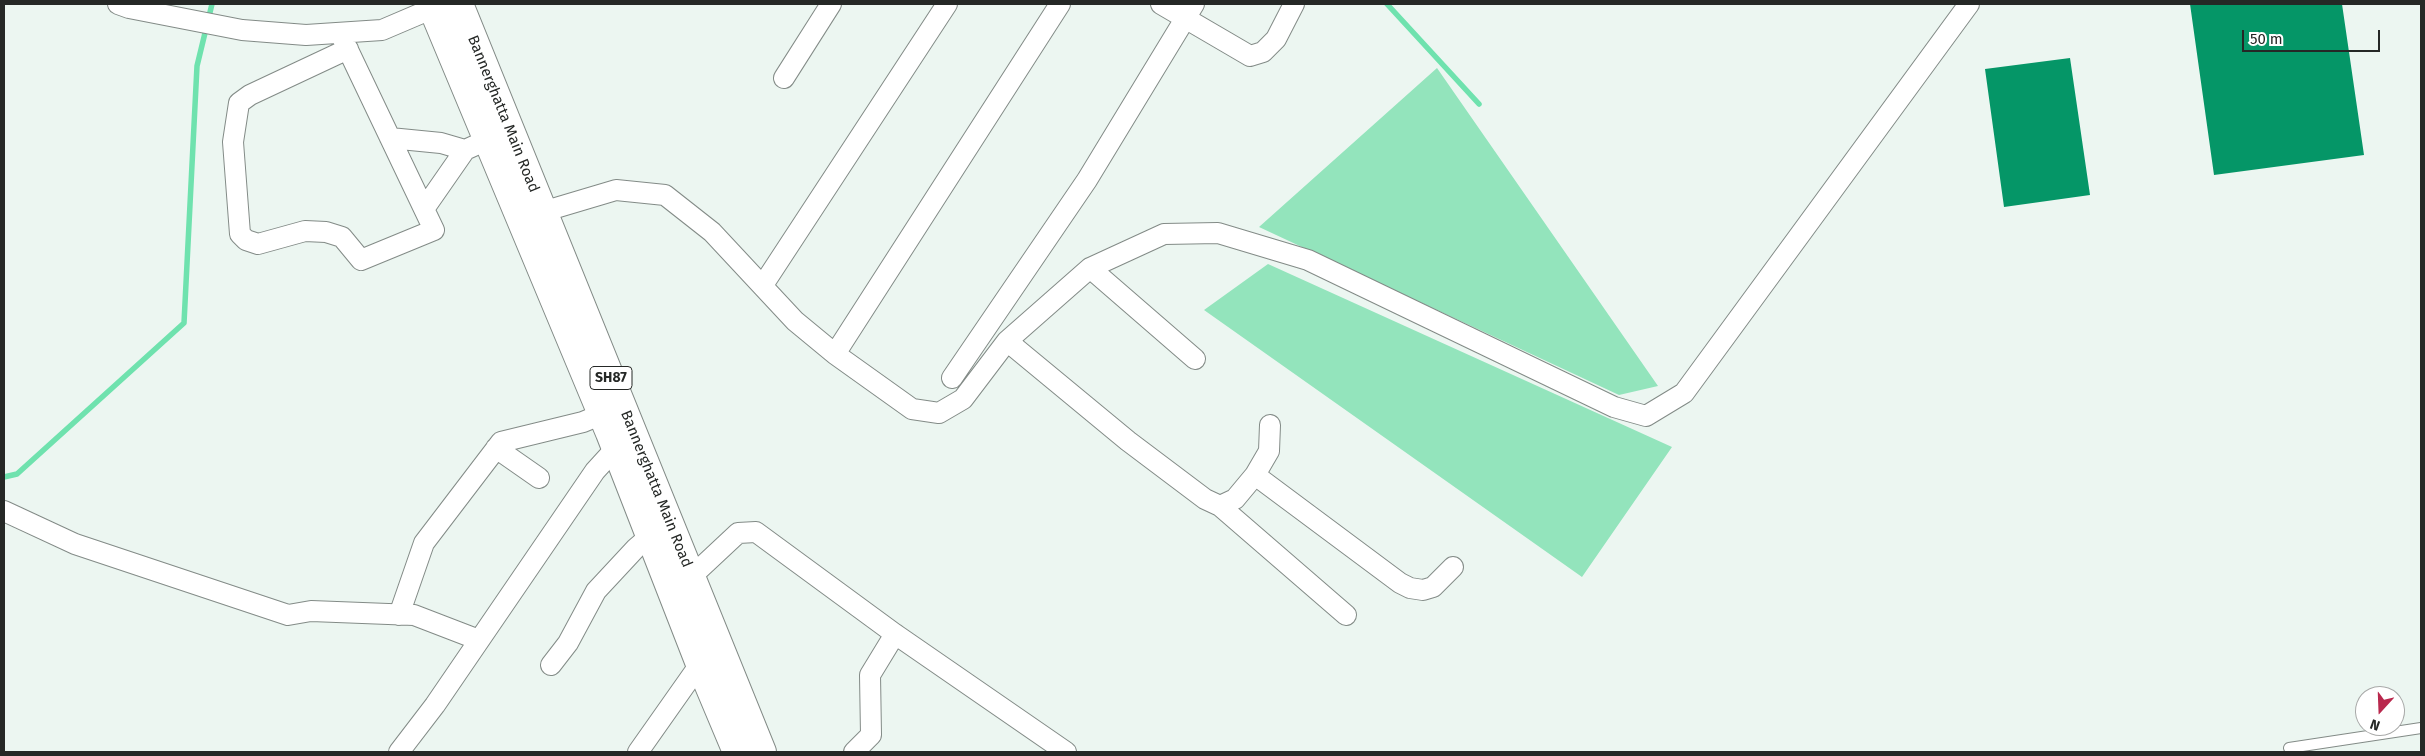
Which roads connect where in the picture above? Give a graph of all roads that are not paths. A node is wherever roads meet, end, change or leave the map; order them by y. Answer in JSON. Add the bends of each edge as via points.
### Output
{"nodes":[{"id":1,"x":118,"y":4,"type":"edge"},
{"id":2,"x":831,"y":4,"type":"edge"},
{"id":3,"x":947,"y":4,"type":"edge"},
{"id":4,"x":1060,"y":4,"type":"edge"},
{"id":5,"x":1161,"y":4,"type":"edge"},
{"id":6,"x":1294,"y":4,"type":"edge"},
{"id":7,"x":1969,"y":4,"type":"edge"},
{"id":8,"x":442,"y":5,"type":"edge"},
{"id":9,"x":1189,"y":12,"type":"edge"},
{"id":10,"x":344,"y":41,"type":"junction"},
{"id":11,"x":784,"y":78,"type":"dead end"},
{"id":12,"x":390,"y":138,"type":"junction"},
{"id":13,"x":476,"y":145,"type":"junction"},
{"id":14,"x":424,"y":209,"type":"junction"},
{"id":15,"x":532,"y":215,"type":"junction"},
{"id":16,"x":1090,"y":268,"type":"junction"},
{"id":17,"x":764,"y":285,"type":"junction"},
{"id":18,"x":1006,"y":341,"type":"junction"},
{"id":19,"x":835,"y":354,"type":"junction"},
{"id":20,"x":1195,"y":359,"type":"dead end"},
{"id":21,"x":952,"y":378,"type":"dead end"},
{"id":22,"x":602,"y":414,"type":"junction"},
{"id":23,"x":1270,"y":426,"type":"dead end"},
{"id":24,"x":626,"y":445,"type":"junction"},
{"id":25,"x":496,"y":448,"type":"junction"},
{"id":26,"x":1256,"y":475,"type":"junction"},
{"id":27,"x":539,"y":478,"type":"dead end"},
{"id":28,"x":1220,"y":506,"type":"junction"},
{"id":29,"x":4,"y":511,"type":"edge"},
{"id":30,"x":650,"y":536,"type":"junction"},
{"id":31,"x":1453,"y":568,"type":"dead end"},
{"id":32,"x":692,"y":576,"type":"junction"},
{"id":33,"x":399,"y":615,"type":"junction"},
{"id":34,"x":1346,"y":615,"type":"dead end"},
{"id":35,"x":895,"y":634,"type":"junction"},
{"id":36,"x":479,"y":640,"type":"junction"},
{"id":37,"x":700,"y":664,"type":"junction"},
{"id":38,"x":551,"y":665,"type":"dead end"},
{"id":39,"x":2421,"y":728,"type":"edge"},
{"id":40,"x":2289,"y":748,"type":"dead end"},
{"id":41,"x":399,"y":752,"type":"edge"},
{"id":42,"x":638,"y":752,"type":"edge"},
{"id":43,"x":743,"y":752,"type":"edge"},
{"id":44,"x":854,"y":752,"type":"edge"},
{"id":45,"x":1066,"y":752,"type":"edge"}],
"edges":[{"from":1,"to":10,"type":"street","via":[[242,30]]},
{"from":2,"to":11,"type":"street"},
{"from":3,"to":17,"type":"street"},
{"from":4,"to":19,"type":"street"},
{"from":5,"to":9,"type":"street"},
{"from":6,"to":9,"type":"street","via":[[1276,39],[1263,52],[1250,56]]},
{"from":7,"to":16,"type":"street","via":[[1684,393],[1646,416],[1614,407],[1308,260],[1218,233],[1164,234]]},
{"from":8,"to":10,"type":"street","via":[[382,30]]},
{"from":8,"to":13,"type":"main road"},
{"from":8,"to":15,"type":"main road","name":"Bannerghatta Main Road","number":"SH87"},
{"from":9,"to":21,"type":"street","via":[[1087,180]]},
{"from":10,"to":12,"type":"street"},
{"from":10,"to":14,"type":"street","via":[[239,103],[233,142],[240,234],[258,244],[305,232],[326,232],[342,237],[361,260],[434,230]]},
{"from":12,"to":13,"type":"street"},
{"from":12,"to":14,"type":"street"},
{"from":13,"to":14,"type":"street"},
{"from":13,"to":15,"type":"main road"},
{"from":15,"to":17,"type":"street","via":[[616,190],[665,195],[712,232]]},
{"from":15,"to":22,"type":"main road"},
{"from":15,"to":24,"type":"main road","name":"Bannerghatta Main Road","number":"SH87"},
{"from":16,"to":18,"type":"street"},
{"from":16,"to":20,"type":"street"},
{"from":17,"to":19,"type":"street","via":[[795,320]]},
{"from":18,"to":19,"type":"street","via":[[963,399],[939,414],[912,409]]},
{"from":18,"to":28,"type":"street","via":[[1128,441],[1205,499]]},
{"from":22,"to":24,"type":"main road"},
{"from":22,"to":25,"type":"street","via":[[583,422],[500,442]]},
{"from":23,"to":26,"type":"street","via":[[1269,451]]},
{"from":24,"to":30,"type":"main road"},
{"from":24,"to":32,"type":"main road","name":"Bannerghatta Main Road","number":"SH87"},
{"from":24,"to":36,"type":"street","via":[[595,471]]},
{"from":25,"to":27,"type":"street"},
{"from":25,"to":33,"type":"street","via":[[424,543]]},
{"from":26,"to":28,"type":"street","via":[[1235,499]]},
{"from":26,"to":31,"type":"street","via":[[1410,588],[1423,590],[1433,587]]},
{"from":28,"to":34,"type":"street"},
{"from":29,"to":33,"type":"street","via":[[75,544],[288,614],[311,611]]},
{"from":30,"to":37,"type":"main road"},
{"from":30,"to":38,"type":"street","via":[[596,591],[568,643]]},
{"from":32,"to":35,"type":"street","via":[[738,533],[756,532]]},
{"from":32,"to":43,"type":"main road","name":"Bannerghatta Main Road","number":"SH87"},
{"from":33,"to":36,"type":"street","via":[[414,615]]},
{"from":35,"to":44,"type":"street","via":[[870,675],[871,735]]},
{"from":35,"to":45,"type":"street"},
{"from":36,"to":41,"type":"street"},
{"from":37,"to":42,"type":"street"},
{"from":37,"to":43,"type":"main road"},
{"from":39,"to":40,"type":"lane"}]}
